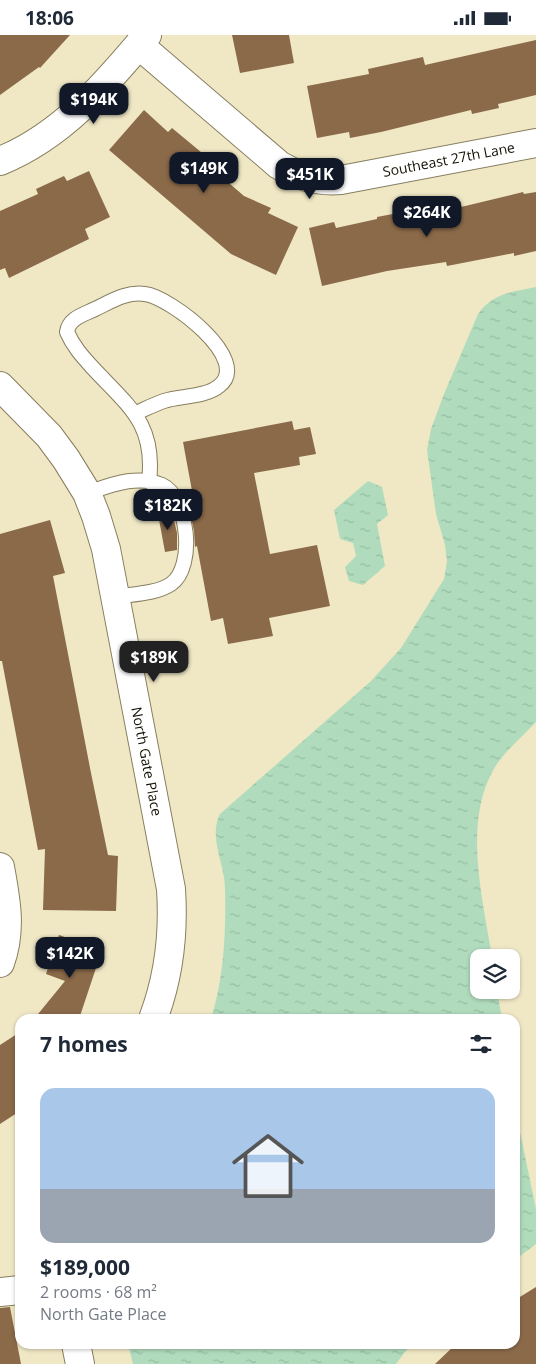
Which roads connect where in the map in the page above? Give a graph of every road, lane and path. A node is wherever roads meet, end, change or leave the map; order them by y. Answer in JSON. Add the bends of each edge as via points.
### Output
{"nodes":[{"id":1,"x":143,"y":40,"type":"edge"},
{"id":2,"x":536,"y":143,"type":"edge"},
{"id":3,"x":0,"y":161,"type":"edge"},
{"id":4,"x":0,"y":386,"type":"edge"},
{"id":5,"x":136,"y":413,"type":"junction"},
{"id":6,"x":149,"y":482,"type":"junction"},
{"id":7,"x":87,"y":493,"type":"junction"},
{"id":8,"x":115,"y":597,"type":"junction"},
{"id":9,"x":0,"y":867,"type":"edge"},
{"id":10,"x":0,"y":963,"type":"edge"},
{"id":11,"x":155,"y":1014,"type":"edge"},
{"id":12,"x":15,"y":1290,"type":"edge"},
{"id":13,"x":0,"y":1292,"type":"edge"},
{"id":14,"x":77,"y":1349,"type":"edge"},
{"id":15,"x":80,"y":1364,"type":"edge"}],
"edges":[{"from":1,"to":2,"type":"street","name":"Southeast 27th Lane","via":[[279,165],[314,179],[341,180]]},
{"from":1,"to":3,"type":"street","via":[[75,113],[46,136]]},
{"from":4,"to":7,"type":"street","name":"North Gate Place","via":[[49,436]]},
{"from":5,"to":5,"type":"lane","via":[[78,351],[67,332],[72,321],[81,315],[138,293],[157,296],[194,324],[222,352],[228,371],[224,381],[214,390],[163,401]]},
{"from":5,"to":6,"type":"lane","via":[[145,431],[152,462]]},
{"from":6,"to":7,"type":"lane","via":[[130,481]]},
{"from":6,"to":8,"type":"lane","via":[[161,485],[177,498],[187,543],[184,568],[171,584]]},
{"from":7,"to":8,"type":"street","name":"North Gate Place","via":[[106,549]]},
{"from":8,"to":11,"type":"street","name":"North Gate Place","via":[[171,889],[172,943],[164,987]]},
{"from":9,"to":10,"type":"street","via":[[8,919]]},
{"from":12,"to":13,"type":"street"},
{"from":14,"to":15,"type":"street"}]}
